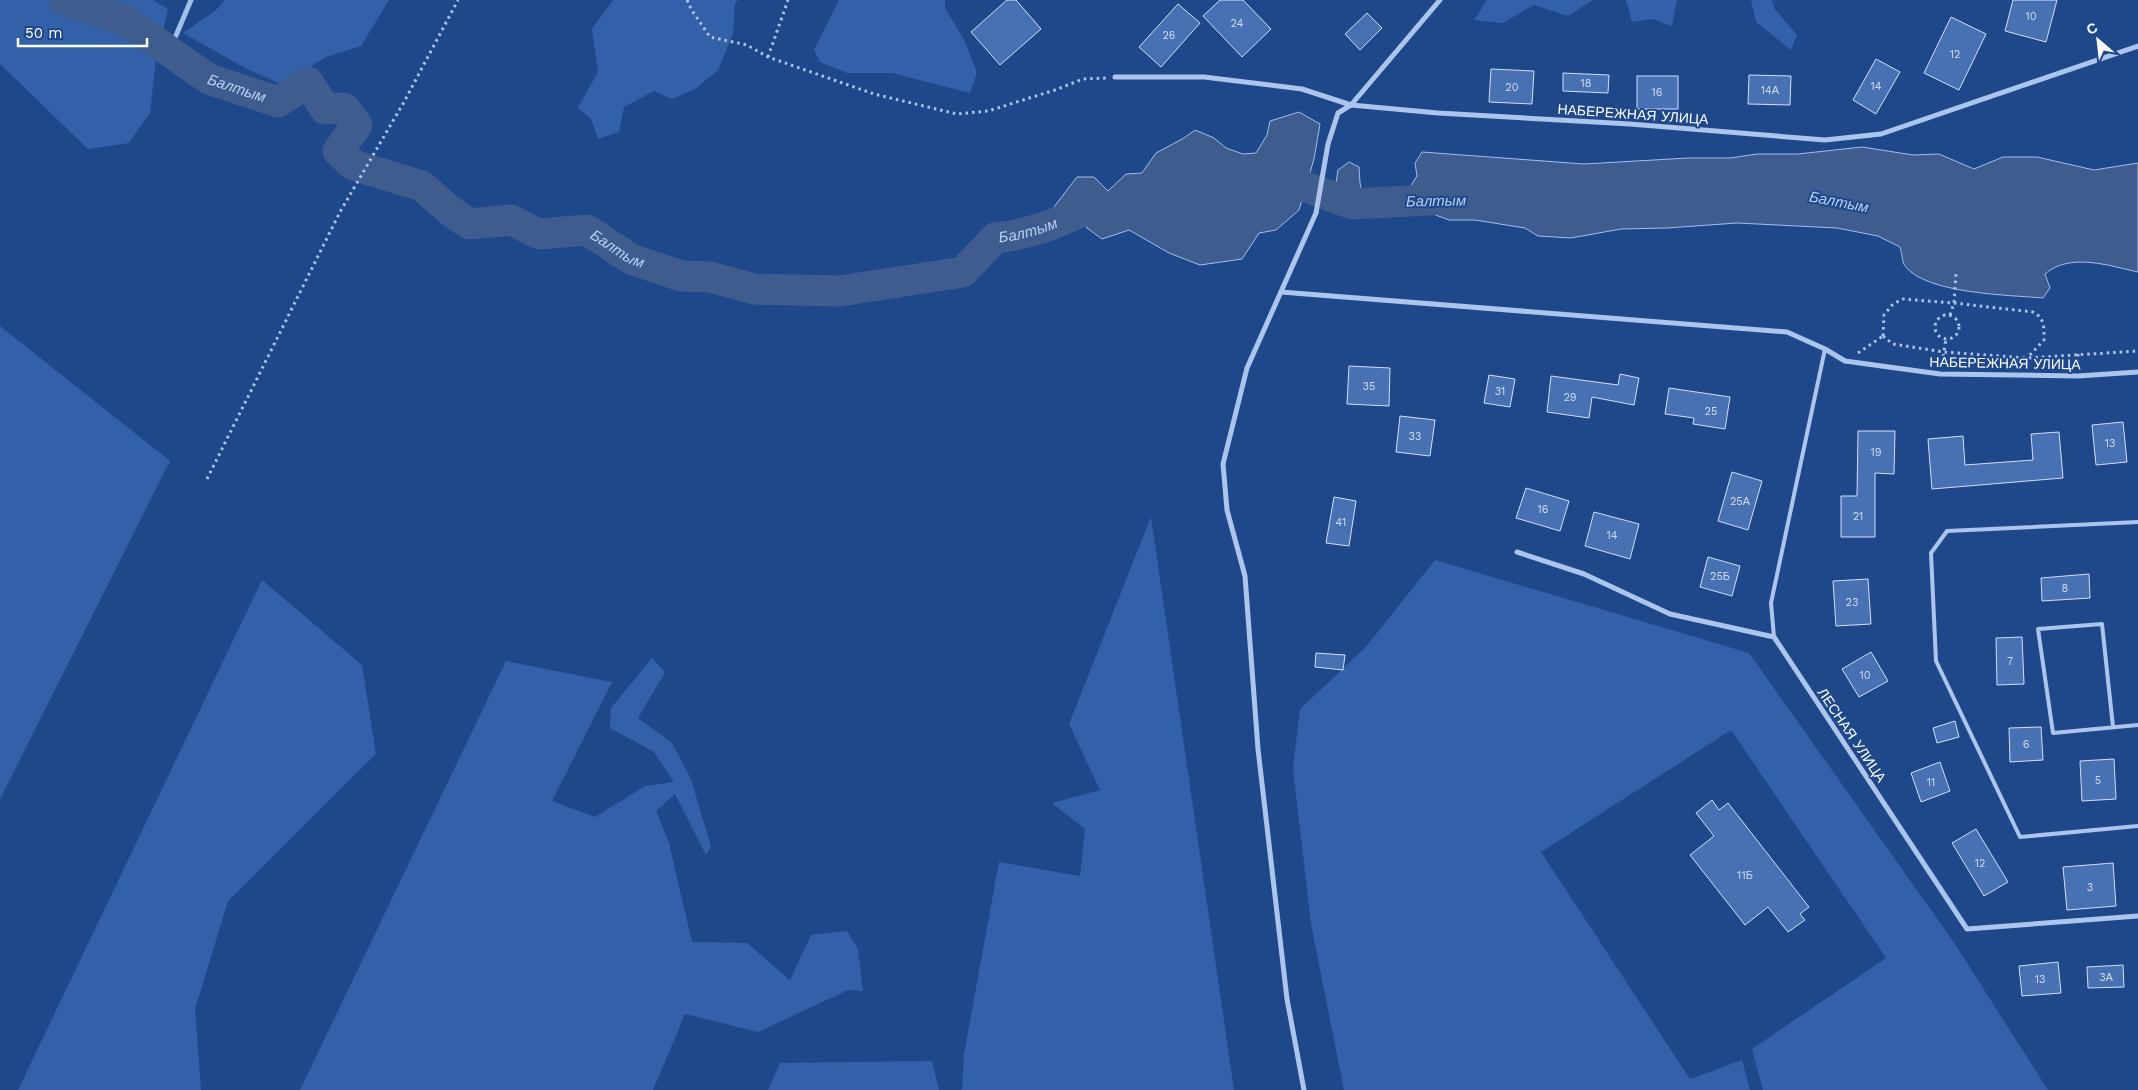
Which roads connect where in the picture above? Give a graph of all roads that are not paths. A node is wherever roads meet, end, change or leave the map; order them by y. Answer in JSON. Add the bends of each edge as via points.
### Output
{"nodes":[{"id":1,"x":1440,"y":0,"type":"edge"},
{"id":2,"x":2138,"y":46,"type":"edge"},
{"id":3,"x":1115,"y":77,"type":"road end"},
{"id":4,"x":1351,"y":105,"type":"junction"},
{"id":5,"x":1280,"y":292,"type":"junction"},
{"id":6,"x":1825,"y":349,"type":"junction"},
{"id":7,"x":2138,"y":372,"type":"edge"},
{"id":8,"x":2138,"y":522,"type":"edge"},
{"id":9,"x":1517,"y":552,"type":"dead end"},
{"id":10,"x":1774,"y":637,"type":"junction"},
{"id":11,"x":2138,"y":725,"type":"edge"},
{"id":12,"x":2113,"y":727,"type":"junction"},
{"id":13,"x":2138,"y":826,"type":"edge"},
{"id":14,"x":2138,"y":916,"type":"edge"},
{"id":15,"x":1304,"y":1090,"type":"edge"}],
"edges":[{"from":1,"to":4,"type":"street"},
{"from":2,"to":4,"type":"street","name":"НАБЕРЕЖНАЯ УЛИЦА","via":[[1881,134],[1826,140]]},
{"from":3,"to":4,"type":"street","name":"НАБЕРЕЖНАЯ УЛИЦА","via":[[1204,77],[1302,89]]},
{"from":4,"to":5,"type":"street","via":[[1338,113],[1328,144],[1316,213]]},
{"from":5,"to":6,"type":"street","name":"НАБЕРЕЖНАЯ УЛИЦА","via":[[1787,332]]},
{"from":5,"to":15,"type":"street","via":[[1247,368],[1223,464],[1227,510],[1245,576],[1258,749],[1287,999]]},
{"from":6,"to":7,"type":"street","name":"НАБЕРЕЖНАЯ УЛИЦА","via":[[1845,362],[1940,374],[2078,376]]},
{"from":6,"to":10,"type":"lane","via":[[1771,603]]},
{"from":8,"to":13,"type":"lane","via":[[1947,531],[1931,554],[1936,661],[2020,837]]},
{"from":9,"to":10,"type":"street","via":[[1584,574],[1670,614]]},
{"from":10,"to":14,"type":"street","name":"ЛЕСНАЯ УЛИЦА","via":[[1967,930]]},
{"from":11,"to":12,"type":"lane"},
{"from":12,"to":12,"type":"lane","via":[[2053,733],[2038,629],[2102,624]]}]}
